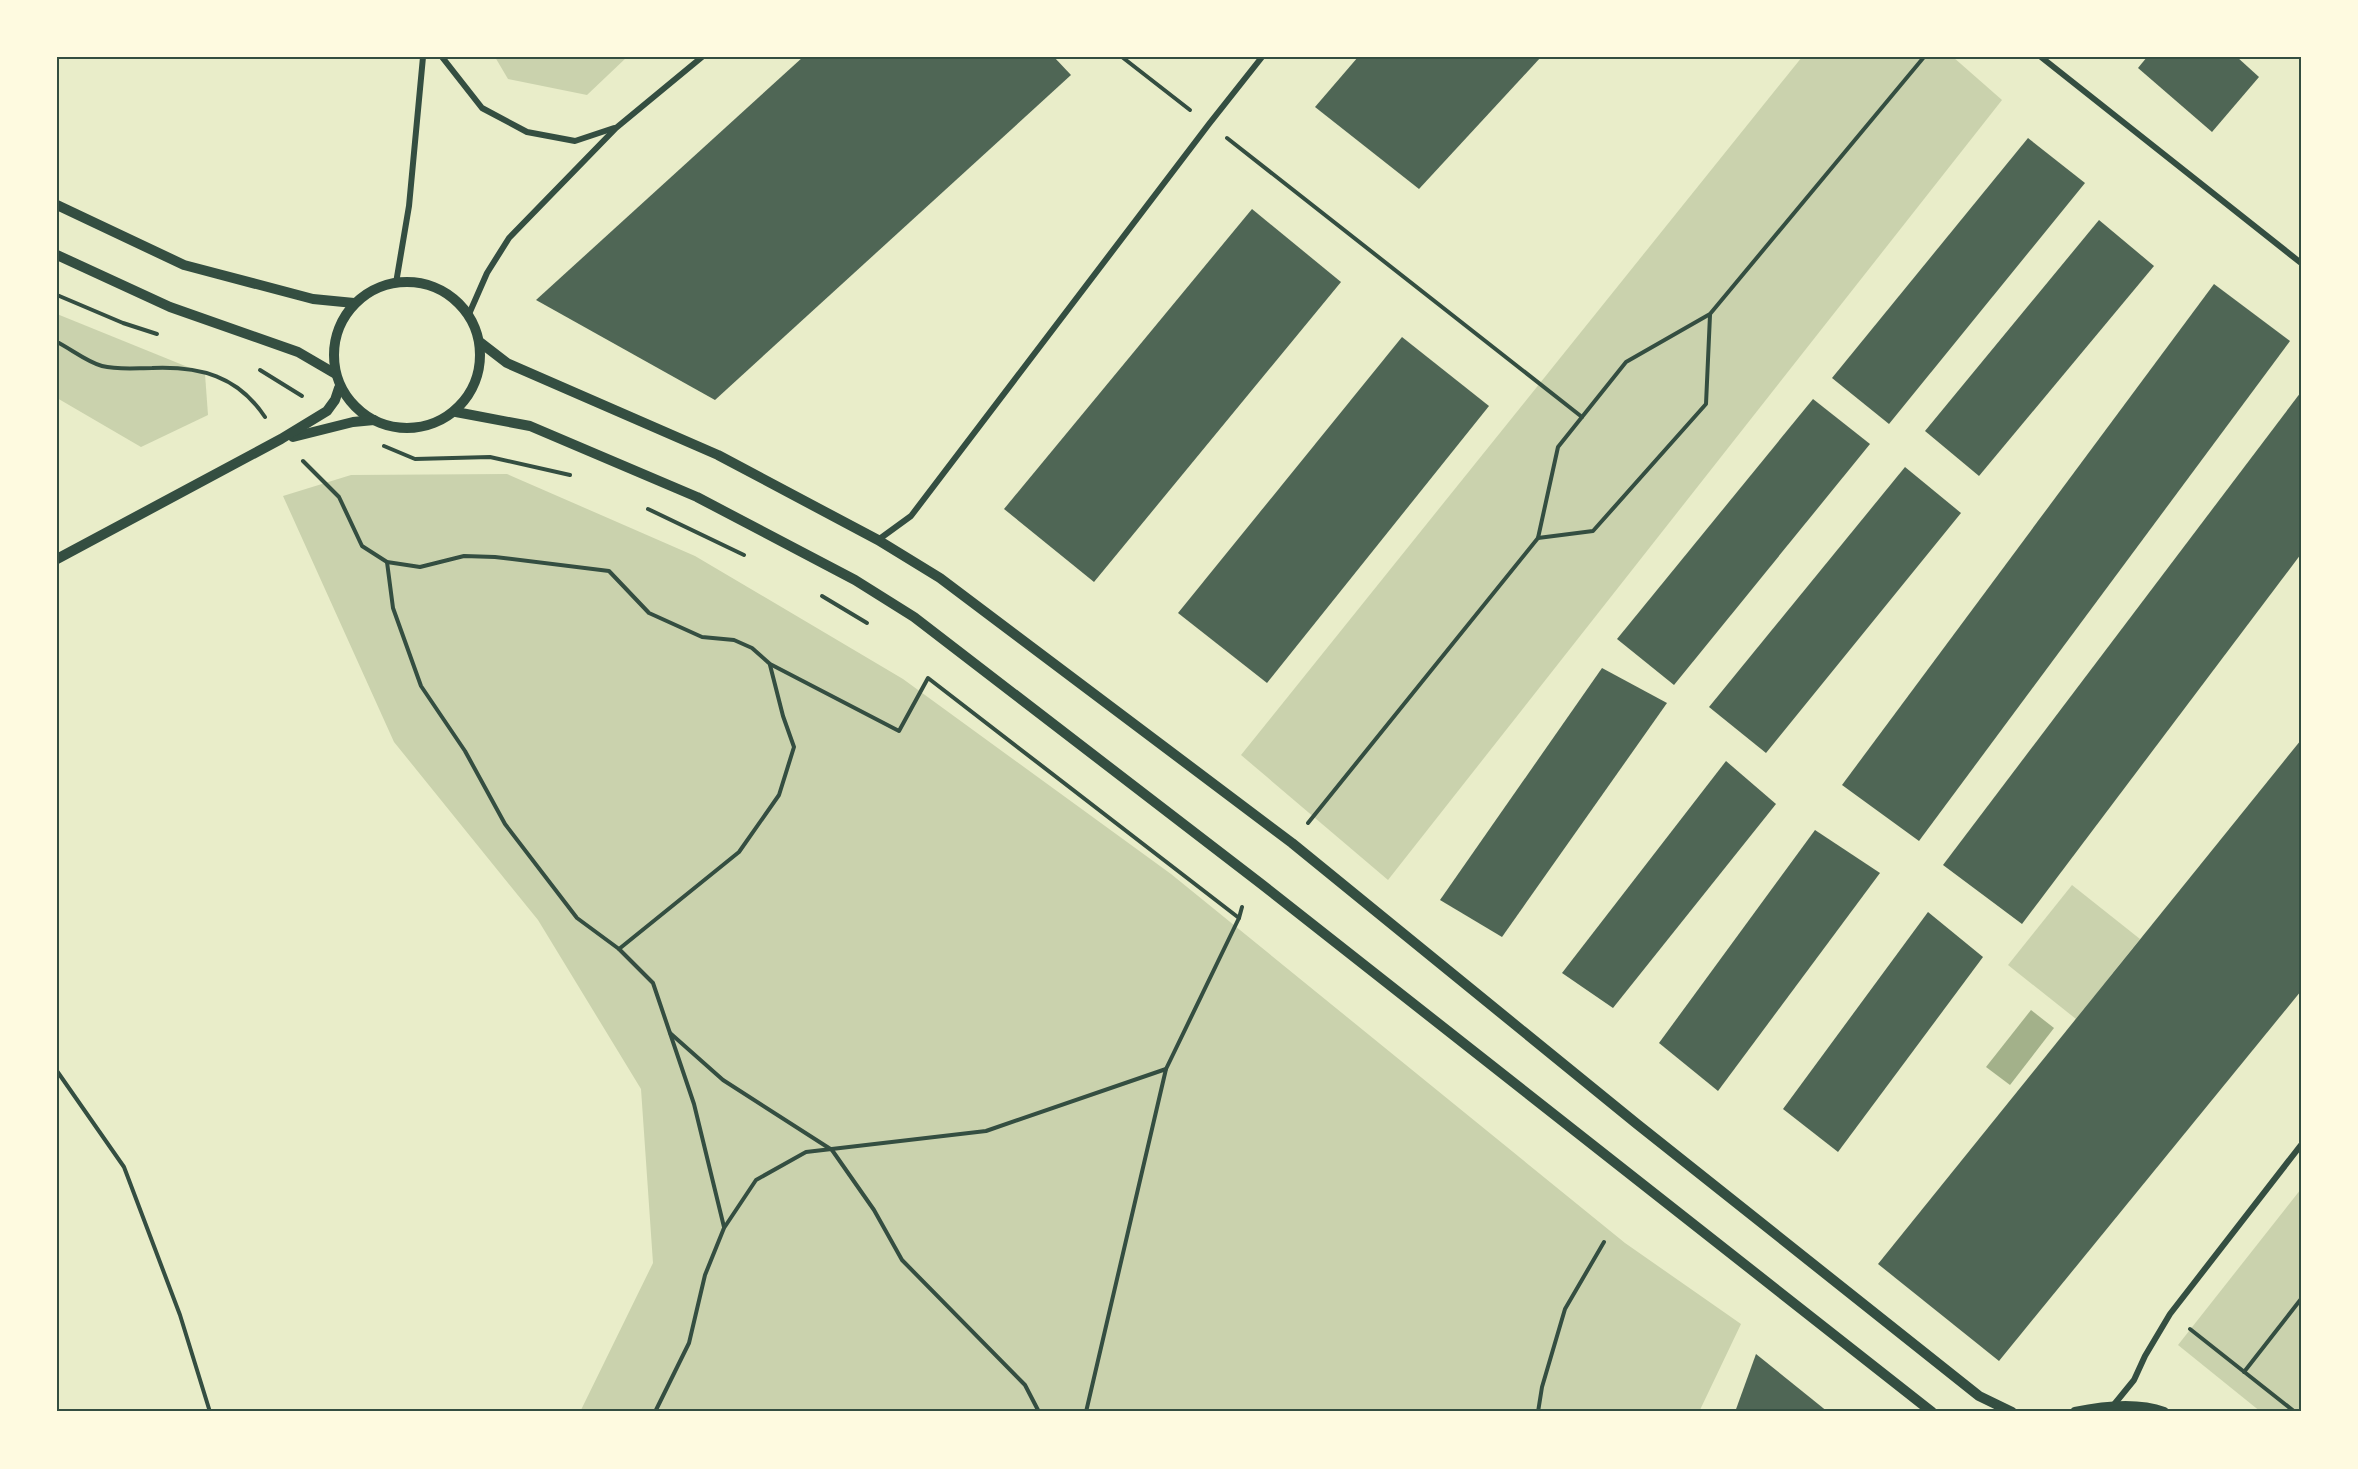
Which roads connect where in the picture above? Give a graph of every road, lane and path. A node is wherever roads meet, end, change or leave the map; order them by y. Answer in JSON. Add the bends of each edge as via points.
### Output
{"nodes":[{"id":1,"x":423,"y":57,"type":"edge"},
{"id":2,"x":442,"y":57,"type":"edge"},
{"id":3,"x":702,"y":57,"type":"edge"},
{"id":4,"x":1122,"y":57,"type":"edge"},
{"id":5,"x":1262,"y":57,"type":"edge"},
{"id":6,"x":1924,"y":57,"type":"edge"},
{"id":7,"x":2041,"y":57,"type":"edge"},
{"id":8,"x":1209,"y":124,"type":"junction"},
{"id":9,"x":616,"y":128,"type":"junction"},
{"id":10,"x":57,"y":204,"type":"edge"},
{"id":11,"x":57,"y":255,"type":"edge"},
{"id":12,"x":2301,"y":263,"type":"edge"},
{"id":13,"x":396,"y":283,"type":"junction"},
{"id":14,"x":57,"y":295,"type":"edge"},
{"id":15,"x":354,"y":303,"type":"junction"},
{"id":16,"x":469,"y":314,"type":"junction"},
{"id":17,"x":1710,"y":314,"type":"junction"},
{"id":18,"x":168,"y":337,"type":"dead end"},
{"id":19,"x":57,"y":342,"type":"edge"},
{"id":20,"x":480,"y":343,"type":"junction"},
{"id":21,"x":258,"y":368,"type":"dead end"},
{"id":22,"x":334,"y":373,"type":"junction"},
{"id":23,"x":339,"y":388,"type":"junction"},
{"id":24,"x":327,"y":411,"type":"junction"},
{"id":25,"x":456,"y":412,"type":"junction"},
{"id":26,"x":1582,"y":417,"type":"junction"},
{"id":27,"x":375,"y":420,"type":"junction"},
{"id":28,"x":281,"y":440,"type":"junction"},
{"id":29,"x":382,"y":445,"type":"dead end"},
{"id":30,"x":577,"y":477,"type":"dead end"},
{"id":31,"x":640,"y":504,"type":"dead end"},
{"id":32,"x":1538,"y":538,"type":"junction"},
{"id":33,"x":878,"y":540,"type":"junction"},
{"id":34,"x":57,"y":559,"type":"edge"},
{"id":35,"x":752,"y":560,"type":"dead end"},
{"id":36,"x":387,"y":562,"type":"junction"},
{"id":37,"x":813,"y":591,"type":"dead end"},
{"id":38,"x":872,"y":626,"type":"dead end"},
{"id":39,"x":770,"y":664,"type":"junction"},
{"id":40,"x":1292,"y":843,"type":"junction"},
{"id":41,"x":1260,"y":883,"type":"junction"},
{"id":42,"x":1234,"y":899,"type":"dead end"},
{"id":43,"x":1242,"y":907,"type":"junction"},
{"id":44,"x":1239,"y":918,"type":"junction"},
{"id":45,"x":619,"y":949,"type":"junction"},
{"id":46,"x":669,"y":1033,"type":"junction"},
{"id":47,"x":1166,"y":1069,"type":"junction"},
{"id":48,"x":57,"y":1071,"type":"edge"},
{"id":49,"x":2301,"y":1145,"type":"edge"},
{"id":50,"x":832,"y":1150,"type":"junction"},
{"id":51,"x":724,"y":1228,"type":"junction"},
{"id":52,"x":1604,"y":1242,"type":"dead end"},
{"id":53,"x":2301,"y":1299,"type":"edge"},
{"id":54,"x":2170,"y":1314,"type":"junction"},
{"id":55,"x":2244,"y":1372,"type":"junction"},
{"id":56,"x":2112,"y":1407,"type":"junction"},
{"id":57,"x":210,"y":1412,"type":"edge"},
{"id":58,"x":655,"y":1412,"type":"edge"},
{"id":59,"x":1039,"y":1412,"type":"edge"},
{"id":60,"x":1086,"y":1412,"type":"edge"},
{"id":61,"x":1538,"y":1412,"type":"edge"},
{"id":62,"x":1932,"y":1412,"type":"edge"},
{"id":63,"x":2012,"y":1412,"type":"edge"},
{"id":64,"x":2075,"y":1412,"type":"edge"},
{"id":65,"x":2164,"y":1412,"type":"edge"},
{"id":66,"x":2295,"y":1412,"type":"edge"}],
"edges":[{"from":1,"to":13,"type":"street","via":[[409,206]]},
{"from":2,"to":9,"type":"street","via":[[482,108],[526,132],[575,141]]},
{"from":3,"to":9,"type":"street"},
{"from":4,"to":8,"type":"path"},
{"from":5,"to":8,"type":"street"},
{"from":6,"to":17,"type":"path"},
{"from":7,"to":12,"type":"street"},
{"from":8,"to":26,"type":"path"},
{"from":8,"to":33,"type":"street","via":[[911,516]]},
{"from":9,"to":16,"type":"street","via":[[509,238],[487,273]]},
{"from":10,"to":15,"type":"street","via":[[184,265],[313,299]]},
{"from":11,"to":22,"type":"street","via":[[170,307],[298,352]]},
{"from":13,"to":15,"type":"street","via":[[381,286]]},
{"from":13,"to":16,"type":"street","via":[[413,282],[445,292]]},
{"from":14,"to":18,"type":"path"},
{"from":15,"to":22,"type":"street","via":[[335,336]]},
{"from":16,"to":20,"type":"street"},
{"from":17,"to":26,"type":"path","via":[[1626,362]]},
{"from":17,"to":32,"type":"path","via":[[1706,404],[1593,531]]},
{"from":19,"to":28,"type":"path","via":[[101,366],[155,367],[218,376],[235,384],[261,410]]},
{"from":20,"to":25,"type":"street","via":[[478,376],[472,392]]},
{"from":20,"to":33,"type":"street","via":[[507,363],[718,455]]},
{"from":21,"to":24,"type":"path"},
{"from":22,"to":23,"type":"street"},
{"from":23,"to":24,"type":"street"},
{"from":23,"to":27,"type":"street","via":[[349,403]]},
{"from":24,"to":28,"type":"street"},
{"from":25,"to":27,"type":"street","via":[[441,422],[426,425]]},
{"from":25,"to":41,"type":"street","via":[[530,426],[697,496],[855,580],[914,617]]},
{"from":26,"to":32,"type":"path","via":[[1558,447]]},
{"from":27,"to":28,"type":"street"},
{"from":28,"to":34,"type":"street"},
{"from":28,"to":36,"type":"path","via":[[339,496],[362,546]]},
{"from":29,"to":30,"type":"path","via":[[415,459],[490,457]]},
{"from":31,"to":35,"type":"path"},
{"from":32,"to":40,"type":"path"},
{"from":33,"to":40,"type":"street","via":[[940,578]]},
{"from":36,"to":39,"type":"path","via":[[420,567],[464,556],[495,557],[609,571],[650,613],[702,637],[734,640],[752,648]]},
{"from":36,"to":45,"type":"path","via":[[393,608],[421,686],[465,751],[505,824],[577,918]]},
{"from":37,"to":38,"type":"path"},
{"from":39,"to":44,"type":"path","via":[[899,731],[928,678]]},
{"from":39,"to":45,"type":"path","via":[[794,747],[779,795],[739,852]]},
{"from":40,"to":63,"type":"street","via":[[1979,1396]]},
{"from":41,"to":43,"type":"path"},
{"from":41,"to":62,"type":"street"},
{"from":42,"to":43,"type":"path"},
{"from":43,"to":44,"type":"path"},
{"from":44,"to":47,"type":"path"},
{"from":45,"to":46,"type":"path","via":[[653,983]]},
{"from":46,"to":50,"type":"path","via":[[723,1080]]},
{"from":46,"to":51,"type":"path","via":[[694,1104]]},
{"from":47,"to":50,"type":"path","via":[[986,1131]]},
{"from":47,"to":60,"type":"path"},
{"from":48,"to":57,"type":"path","via":[[124,1167],[180,1315]]},
{"from":49,"to":54,"type":"street"},
{"from":50,"to":51,"type":"path","via":[[806,1152],[756,1180]]},
{"from":50,"to":59,"type":"path","via":[[874,1210],[902,1260],[1025,1385]]},
{"from":51,"to":58,"type":"path","via":[[705,1275],[689,1343]]},
{"from":52,"to":61,"type":"path","via":[[1565,1309]]},
{"from":53,"to":55,"type":"path"},
{"from":54,"to":55,"type":"path"},
{"from":54,"to":56,"type":"street","via":[[2134,1380]]},
{"from":55,"to":66,"type":"path"},
{"from":56,"to":64,"type":"street"},
{"from":56,"to":65,"type":"street","via":[[2149,1407]]}]}
